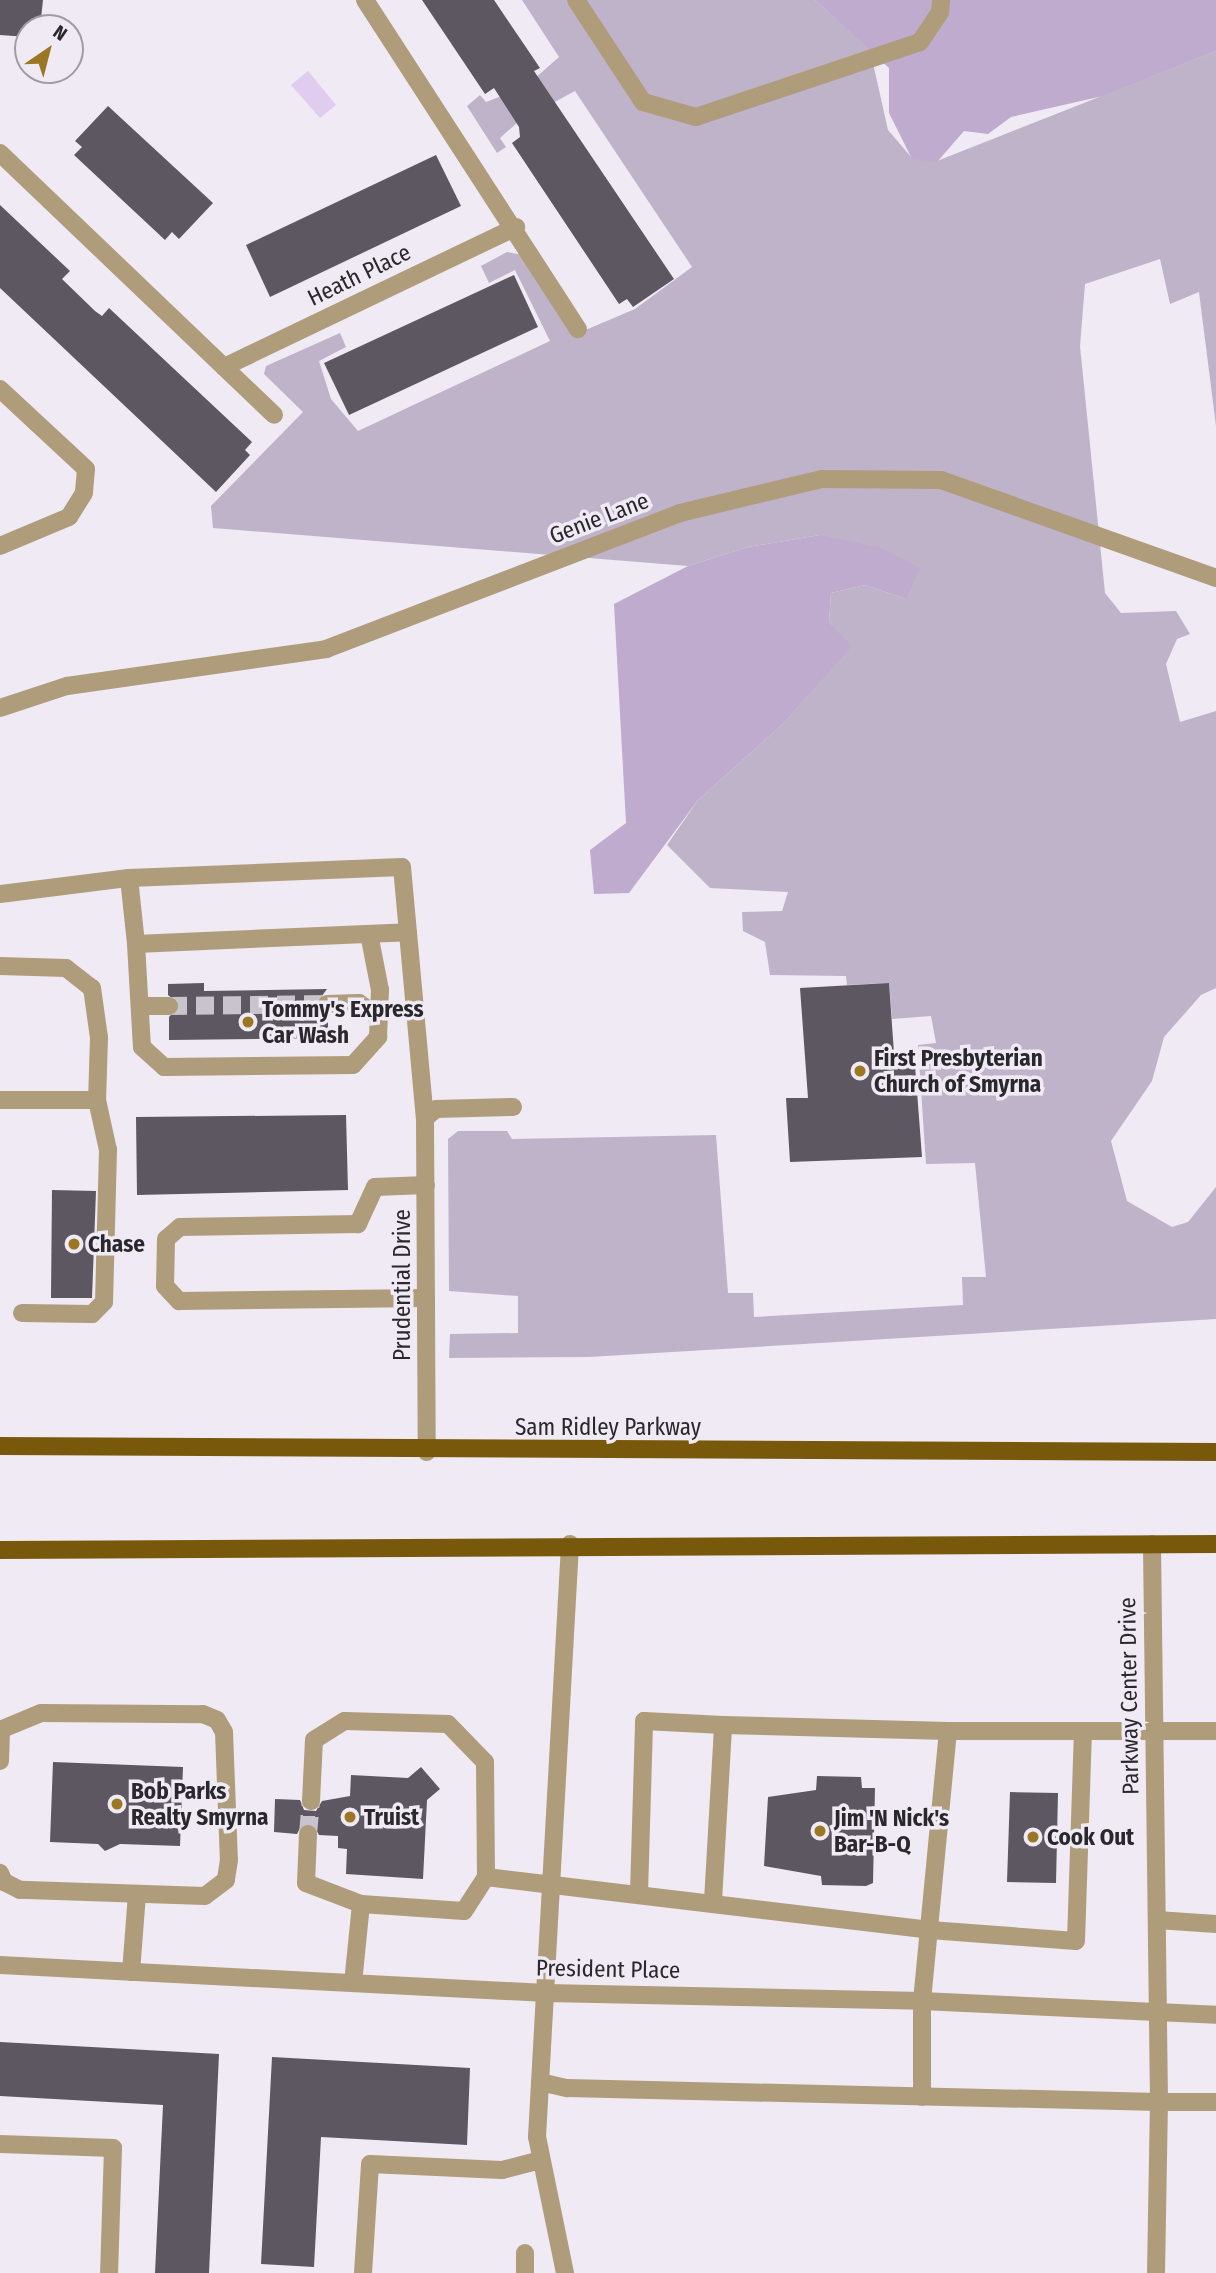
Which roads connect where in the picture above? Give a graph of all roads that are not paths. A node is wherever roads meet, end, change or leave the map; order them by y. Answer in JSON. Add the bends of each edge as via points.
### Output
{"nodes":[{"id":1,"x":365,"y":0,"type":"edge"},
{"id":2,"x":576,"y":0,"type":"edge"},
{"id":3,"x":940,"y":0,"type":"edge"},
{"id":4,"x":0,"y":153,"type":"edge"},
{"id":5,"x":516,"y":227,"type":"junction"},
{"id":6,"x":578,"y":329,"type":"dead end"},
{"id":7,"x":223,"y":367,"type":"junction"},
{"id":8,"x":0,"y":388,"type":"edge"},
{"id":9,"x":274,"y":415,"type":"dead end"},
{"id":10,"x":0,"y":546,"type":"edge"},
{"id":11,"x":1216,"y":578,"type":"edge"},
{"id":12,"x":0,"y":708,"type":"edge"},
{"id":13,"x":129,"y":878,"type":"junction"},
{"id":14,"x":0,"y":894,"type":"edge"},
{"id":15,"x":408,"y":932,"type":"junction"},
{"id":16,"x":369,"y":934,"type":"junction"},
{"id":17,"x":136,"y":944,"type":"junction"},
{"id":18,"x":0,"y":966,"type":"edge"},
{"id":19,"x":327,"y":1004,"type":"tunnel mouth"},
{"id":20,"x":140,"y":1006,"type":"junction"},
{"id":21,"x":169,"y":1006,"type":"tunnel mouth"},
{"id":22,"x":379,"y":1017,"type":"junction"},
{"id":23,"x":0,"y":1100,"type":"edge"},
{"id":24,"x":97,"y":1100,"type":"junction"},
{"id":25,"x":513,"y":1107,"type":"dead end"},
{"id":26,"x":425,"y":1118,"type":"junction"},
{"id":27,"x":426,"y":1185,"type":"junction"},
{"id":28,"x":426,"y":1298,"type":"junction"},
{"id":29,"x":22,"y":1313,"type":"dead end"},
{"id":30,"x":0,"y":1446,"type":"edge"},
{"id":31,"x":427,"y":1452,"type":"junction"},
{"id":32,"x":1216,"y":1452,"type":"edge"},
{"id":33,"x":570,"y":1544,"type":"junction"},
{"id":34,"x":1152,"y":1544,"type":"junction"},
{"id":35,"x":1216,"y":1544,"type":"edge"},
{"id":36,"x":0,"y":1549,"type":"edge"},
{"id":37,"x":723,"y":1725,"type":"junction"},
{"id":38,"x":1,"y":1730,"type":"edge"},
{"id":39,"x":947,"y":1731,"type":"junction"},
{"id":40,"x":1216,"y":1731,"type":"edge"},
{"id":41,"x":1083,"y":1732,"type":"junction"},
{"id":42,"x":1154,"y":1734,"type":"junction"},
{"id":43,"x":0,"y":1761,"type":"edge"},
{"id":44,"x":311,"y":1801,"type":"tunnel mouth"},
{"id":45,"x":308,"y":1834,"type":"tunnel mouth"},
{"id":46,"x":0,"y":1873,"type":"edge"},
{"id":47,"x":486,"y":1877,"type":"junction"},
{"id":48,"x":551,"y":1882,"type":"junction"},
{"id":49,"x":639,"y":1893,"type":"junction"},
{"id":50,"x":137,"y":1894,"type":"junction"},
{"id":51,"x":713,"y":1901,"type":"junction"},
{"id":52,"x":361,"y":1904,"type":"junction"},
{"id":53,"x":1157,"y":1920,"type":"junction"},
{"id":54,"x":1216,"y":1924,"type":"edge"},
{"id":55,"x":930,"y":1930,"type":"junction"},
{"id":56,"x":0,"y":1965,"type":"edge"},
{"id":57,"x":131,"y":1972,"type":"junction"},
{"id":58,"x":353,"y":1983,"type":"junction"},
{"id":59,"x":546,"y":1993,"type":"junction"},
{"id":60,"x":922,"y":2001,"type":"junction"},
{"id":61,"x":1158,"y":2015,"type":"junction"},
{"id":62,"x":1216,"y":2015,"type":"edge"},
{"id":63,"x":540,"y":2082,"type":"junction"},
{"id":64,"x":922,"y":2097,"type":"junction"},
{"id":65,"x":1159,"y":2102,"type":"junction"},
{"id":66,"x":1216,"y":2102,"type":"edge"},
{"id":67,"x":0,"y":2144,"type":"edge"},
{"id":68,"x":541,"y":2160,"type":"junction"},
{"id":69,"x":525,"y":2253,"type":"dead end"},
{"id":70,"x":109,"y":2273,"type":"edge"},
{"id":71,"x":363,"y":2273,"type":"edge"},
{"id":72,"x":525,"y":2273,"type":"edge"},
{"id":73,"x":565,"y":2273,"type":"edge"},
{"id":74,"x":1156,"y":2273,"type":"edge"}],
"edges":[{"from":1,"to":5,"type":"street"},
{"from":2,"to":3,"type":"street","via":[[643,102],[696,117],[920,42],[940,12]]},
{"from":4,"to":7,"type":"street"},
{"from":5,"to":6,"type":"street"},
{"from":5,"to":7,"type":"street","name":"Heath Place"},
{"from":7,"to":9,"type":"street"},
{"from":8,"to":10,"type":"street","via":[[86,469],[85,493],[69,517]]},
{"from":11,"to":12,"type":"street","name":"Genie Lane","via":[[941,480],[822,479],[680,513],[326,649],[66,686]]},
{"from":13,"to":14,"type":"street"},
{"from":13,"to":15,"type":"street","name":"Prudential Drive","via":[[402,867]]},
{"from":13,"to":17,"type":"street"},
{"from":15,"to":16,"type":"street"},
{"from":15,"to":26,"type":"street","name":"Prudential Drive"},
{"from":16,"to":17,"type":"street"},
{"from":16,"to":22,"type":"street","via":[[380,990]]},
{"from":17,"to":20,"type":"street"},
{"from":18,"to":24,"type":"street","via":[[66,968],[92,988],[99,1038]]},
{"from":19,"to":22,"type":"street","via":[[359,1003]]},
{"from":20,"to":21,"type":"street"},
{"from":20,"to":22,"type":"street","via":[[142,1047],[164,1067],[353,1065],[377,1037]]},
{"from":23,"to":24,"type":"street"},
{"from":24,"to":29,"type":"street","via":[[108,1150],[104,1302],[92,1314]]},
{"from":25,"to":26,"type":"street","via":[[436,1109]]},
{"from":26,"to":27,"type":"street","name":"Prudential Drive"},
{"from":27,"to":28,"type":"street","name":"Prudential Drive"},
{"from":27,"to":28,"type":"street","via":[[375,1187],[358,1224],[180,1227],[166,1239],[165,1286],[179,1301]]},
{"from":28,"to":31,"type":"street","name":"Prudential Drive"},
{"from":30,"to":31,"type":"main road","name":"Sam Ridley Parkway"},
{"from":31,"to":32,"type":"main road","name":"Sam Ridley Parkway"},
{"from":33,"to":34,"type":"main road"},
{"from":33,"to":36,"type":"main road"},
{"from":33,"to":48,"type":"street"},
{"from":34,"to":35,"type":"main road"},
{"from":34,"to":42,"type":"street","name":"Parkway Center Drive"},
{"from":37,"to":39,"type":"street"},
{"from":37,"to":49,"type":"street","via":[[644,1721]]},
{"from":37,"to":51,"type":"street"},
{"from":38,"to":43,"type":"street"},
{"from":38,"to":50,"type":"street","via":[[41,1713],[203,1714],[217,1720],[224,1732],[226,1880],[205,1896]]},
{"from":39,"to":41,"type":"street"},
{"from":39,"to":55,"type":"street"},
{"from":40,"to":42,"type":"street"},
{"from":41,"to":42,"type":"street"},
{"from":41,"to":55,"type":"street","via":[[1076,1941]]},
{"from":42,"to":53,"type":"street","name":"Parkway Center Drive"},
{"from":44,"to":47,"type":"street","via":[[314,1740],[345,1721],[448,1724],[485,1762]]},
{"from":45,"to":52,"type":"street","via":[[306,1883]]},
{"from":46,"to":50,"type":"street","via":[[5,1882],[20,1890]]},
{"from":47,"to":48,"type":"street"},
{"from":47,"to":52,"type":"street","via":[[464,1911]]},
{"from":48,"to":49,"type":"street"},
{"from":48,"to":59,"type":"street"},
{"from":49,"to":51,"type":"street"},
{"from":50,"to":57,"type":"street"},
{"from":51,"to":55,"type":"street"},
{"from":52,"to":58,"type":"street"},
{"from":53,"to":54,"type":"street"},
{"from":53,"to":61,"type":"street","name":"Parkway Center Drive"},
{"from":55,"to":60,"type":"street"},
{"from":56,"to":57,"type":"street","name":"President Place"},
{"from":57,"to":58,"type":"street","name":"President Place"},
{"from":58,"to":59,"type":"street","name":"President Place"},
{"from":59,"to":60,"type":"street","name":"President Place"},
{"from":59,"to":63,"type":"street"},
{"from":60,"to":61,"type":"street","name":"President Place"},
{"from":60,"to":64,"type":"street"},
{"from":61,"to":62,"type":"street","name":"President Place"},
{"from":61,"to":65,"type":"street","name":"Parkway Center Drive"},
{"from":63,"to":64,"type":"street","via":[[567,2088]]},
{"from":63,"to":68,"type":"street","via":[[537,2137]]},
{"from":64,"to":65,"type":"street"},
{"from":65,"to":66,"type":"street"},
{"from":65,"to":74,"type":"street","name":"Parkway Center Drive"},
{"from":67,"to":70,"type":"street","via":[[113,2148]]},
{"from":68,"to":71,"type":"street","via":[[502,2170],[370,2164]]},
{"from":68,"to":73,"type":"street"},
{"from":69,"to":72,"type":"street"}]}
